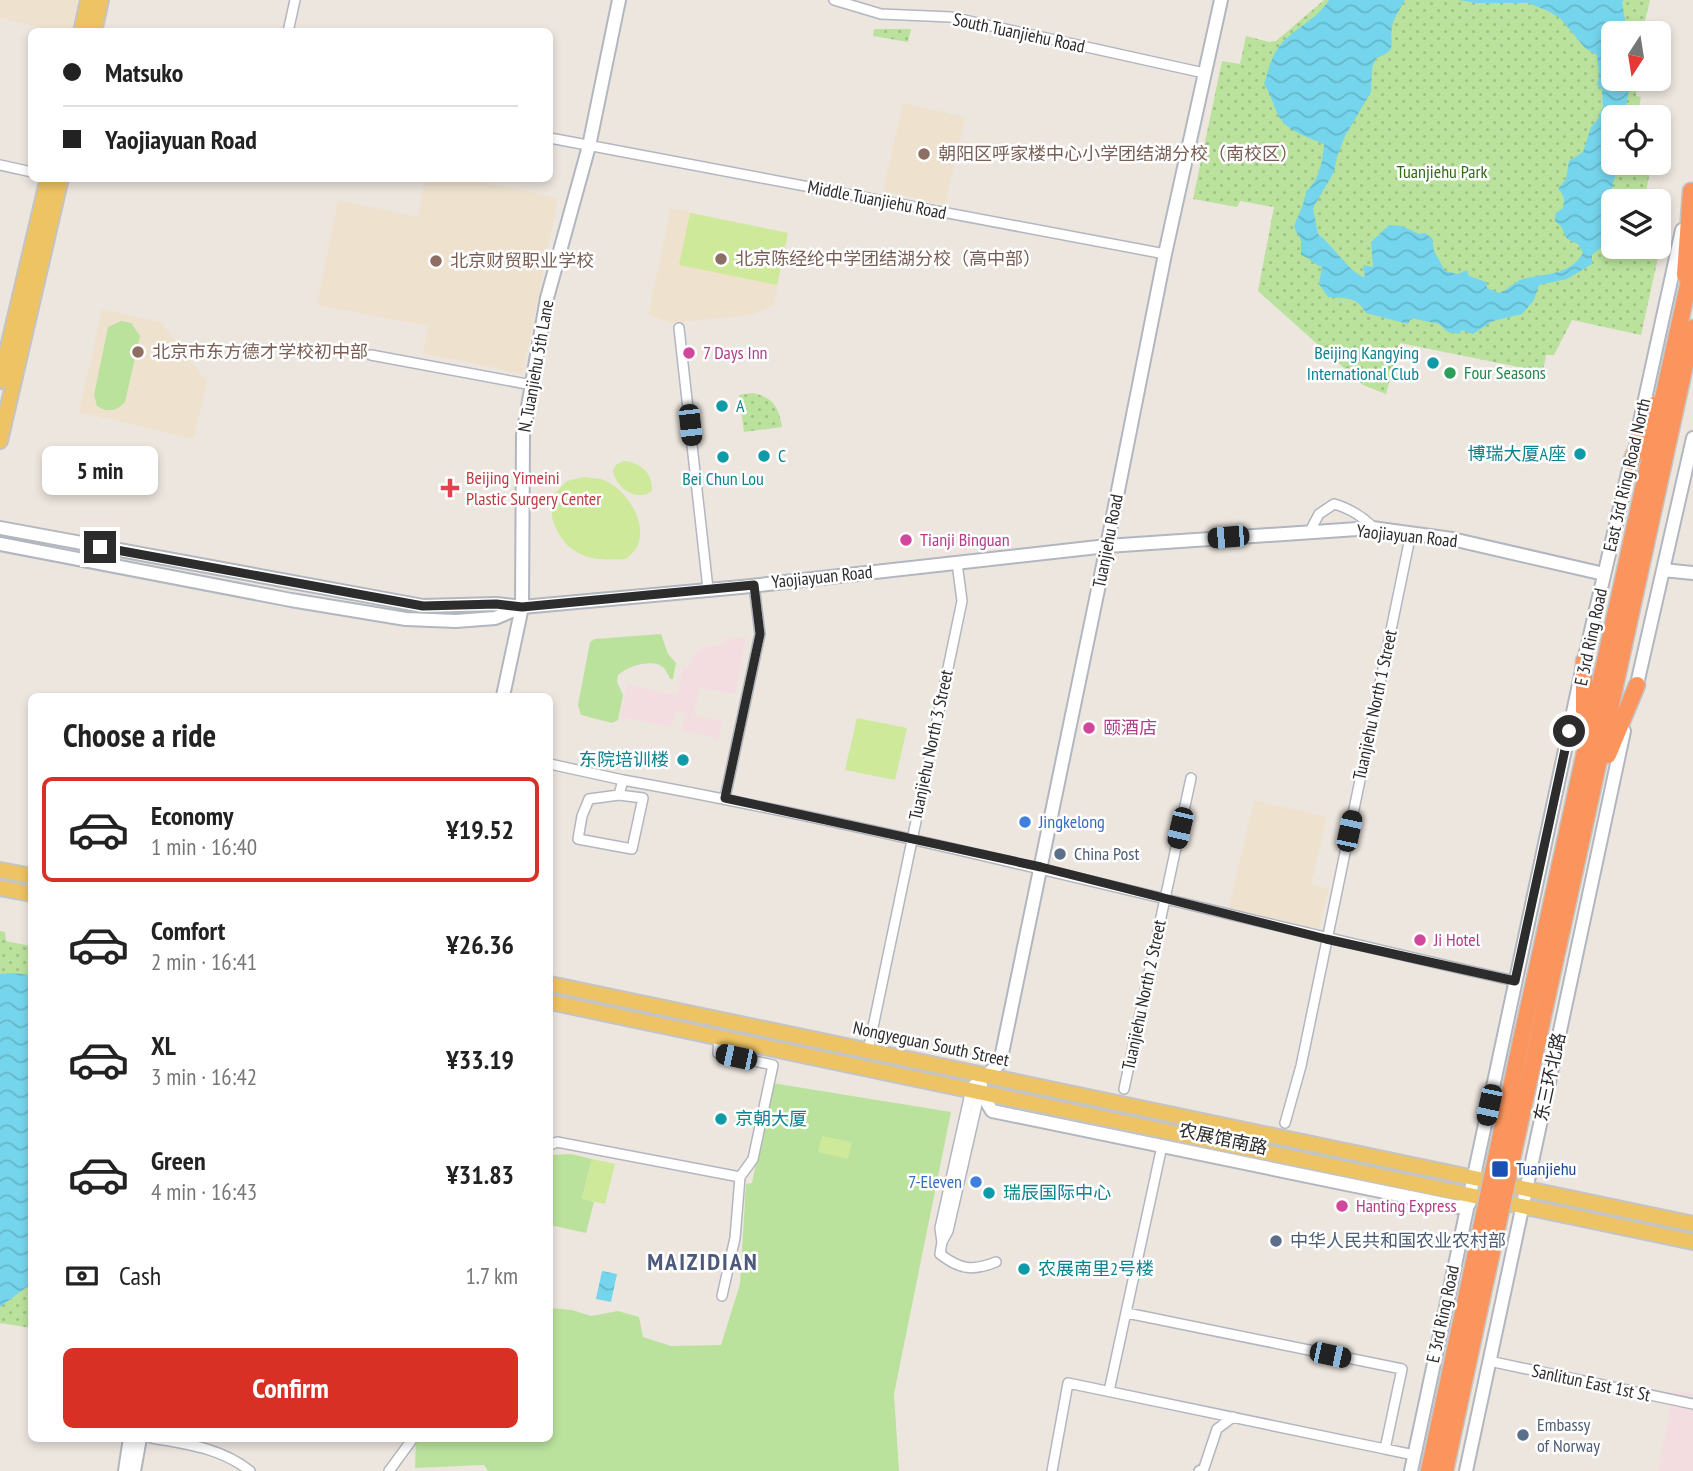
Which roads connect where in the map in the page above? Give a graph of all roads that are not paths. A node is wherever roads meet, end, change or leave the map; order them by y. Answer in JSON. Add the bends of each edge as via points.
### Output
{"nodes":[{"id":1,"x":88,"y":0,"type":"edge"},
{"id":2,"x":101,"y":0,"type":"edge"},
{"id":3,"x":295,"y":0,"type":"edge"},
{"id":4,"x":619,"y":0,"type":"edge"},
{"id":5,"x":834,"y":0,"type":"edge"},
{"id":6,"x":1221,"y":0,"type":"edge"},
{"id":7,"x":82,"y":28,"type":"edge"},
{"id":8,"x":95,"y":28,"type":"edge"},
{"id":9,"x":289,"y":28,"type":"edge"},
{"id":10,"x":1204,"y":73,"type":"junction"},
{"id":11,"x":553,"y":139,"type":"edge"},
{"id":12,"x":589,"y":146,"type":"junction"},
{"id":13,"x":0,"y":165,"type":"edge"},
{"id":14,"x":28,"y":171,"type":"edge"},
{"id":15,"x":47,"y":182,"type":"edge"},
{"id":16,"x":60,"y":182,"type":"edge"},
{"id":17,"x":1692,"y":187,"type":"edge"},
{"id":18,"x":1165,"y":254,"type":"junction"},
{"id":19,"x":1693,"y":263,"type":"edge"},
{"id":20,"x":1682,"y":309,"type":"junction"},
{"id":21,"x":679,"y":328,"type":"dead end"},
{"id":22,"x":1692,"y":332,"type":"edge"},
{"id":23,"x":371,"y":355,"type":"dead end"},
{"id":24,"x":1693,"y":357,"type":"edge"},
{"id":25,"x":1670,"y":368,"type":"junction"},
{"id":26,"x":0,"y":381,"type":"edge"},
{"id":27,"x":532,"y":385,"type":"junction"},
{"id":28,"x":1693,"y":438,"type":"edge"},
{"id":29,"x":0,"y":441,"type":"edge"},
{"id":30,"x":1631,"y":462,"type":"junction"},
{"id":31,"x":0,"y":528,"type":"edge"},
{"id":32,"x":1374,"y":528,"type":"junction"},
{"id":33,"x":1310,"y":531,"type":"junction"},
{"id":34,"x":1411,"y":533,"type":"junction"},
{"id":35,"x":0,"y":544,"type":"edge"},
{"id":36,"x":1107,"y":546,"type":"junction"},
{"id":37,"x":957,"y":563,"type":"junction"},
{"id":38,"x":1664,"y":570,"type":"junction"},
{"id":39,"x":1693,"y":573,"type":"edge"},
{"id":40,"x":1604,"y":574,"type":"junction"},
{"id":41,"x":754,"y":585,"type":"junction"},
{"id":42,"x":708,"y":589,"type":"junction"},
{"id":43,"x":522,"y":607,"type":"junction"},
{"id":44,"x":1584,"y":661,"type":"junction"},
{"id":45,"x":1637,"y":685,"type":"junction"},
{"id":46,"x":504,"y":693,"type":"edge"},
{"id":47,"x":1584,"y":761,"type":"junction"},
{"id":48,"x":553,"y":765,"type":"edge"},
{"id":49,"x":1191,"y":778,"type":"dead end"},
{"id":50,"x":623,"y":780,"type":"junction"},
{"id":51,"x":1592,"y":793,"type":"junction"},
{"id":52,"x":619,"y":795,"type":"junction"},
{"id":53,"x":725,"y":798,"type":"junction"},
{"id":54,"x":911,"y":838,"type":"junction"},
{"id":55,"x":1041,"y":867,"type":"junction"},
{"id":56,"x":0,"y":870,"type":"edge"},
{"id":57,"x":28,"y":875,"type":"edge"},
{"id":58,"x":0,"y":888,"type":"edge"},
{"id":59,"x":28,"y":893,"type":"edge"},
{"id":60,"x":1164,"y":898,"type":"junction"},
{"id":61,"x":1326,"y":939,"type":"junction"},
{"id":62,"x":1515,"y":981,"type":"junction"},
{"id":63,"x":553,"y":985,"type":"edge"},
{"id":64,"x":553,"y":1003,"type":"edge"},
{"id":65,"x":719,"y":1037,"type":"junction"},
{"id":66,"x":1529,"y":1042,"type":"junction"},
{"id":67,"x":868,"y":1051,"type":"junction"},
{"id":68,"x":984,"y":1075,"type":"junction"},
{"id":69,"x":1493,"y":1088,"type":"junction"},
{"id":70,"x":975,"y":1090,"type":"junction"},
{"id":71,"x":1124,"y":1090,"type":"dead end"},
{"id":72,"x":1545,"y":1098,"type":"junction"},
{"id":73,"x":1285,"y":1123,"type":"dead end"},
{"id":74,"x":553,"y":1144,"type":"edge"},
{"id":75,"x":1162,"y":1146,"type":"junction"},
{"id":76,"x":740,"y":1177,"type":"junction"},
{"id":77,"x":1474,"y":1177,"type":"junction"},
{"id":78,"x":1528,"y":1190,"type":"junction"},
{"id":79,"x":1470,"y":1200,"type":"junction"},
{"id":80,"x":1524,"y":1207,"type":"junction"},
{"id":81,"x":1693,"y":1224,"type":"edge"},
{"id":82,"x":1693,"y":1242,"type":"edge"},
{"id":83,"x":996,"y":1262,"type":"dead end"},
{"id":84,"x":1454,"y":1272,"type":"junction"},
{"id":85,"x":1507,"y":1282,"type":"junction"},
{"id":86,"x":722,"y":1296,"type":"dead end"},
{"id":87,"x":1474,"y":1301,"type":"junction"},
{"id":88,"x":1126,"y":1313,"type":"junction"},
{"id":89,"x":1489,"y":1362,"type":"junction"},
{"id":90,"x":1109,"y":1391,"type":"junction"},
{"id":91,"x":1693,"y":1404,"type":"edge"},
{"id":92,"x":1233,"y":1417,"type":"junction"},
{"id":93,"x":129,"y":1442,"type":"edge"},
{"id":94,"x":138,"y":1442,"type":"edge"},
{"id":95,"x":174,"y":1442,"type":"edge"},
{"id":96,"x":410,"y":1442,"type":"edge"},
{"id":97,"x":1385,"y":1449,"type":"junction"},
{"id":98,"x":1414,"y":1455,"type":"junction"},
{"id":99,"x":125,"y":1471,"type":"edge"},
{"id":100,"x":134,"y":1471,"type":"edge"},
{"id":101,"x":250,"y":1471,"type":"edge"},
{"id":102,"x":389,"y":1471,"type":"edge"},
{"id":103,"x":1052,"y":1471,"type":"edge"},
{"id":104,"x":1199,"y":1471,"type":"edge"},
{"id":105,"x":1411,"y":1471,"type":"edge"},
{"id":106,"x":1429,"y":1471,"type":"edge"},
{"id":107,"x":1445,"y":1471,"type":"edge"},
{"id":108,"x":1466,"y":1471,"type":"edge"}],
"edges":[{"from":1,"to":7,"type":"main road"},
{"from":2,"to":8,"type":"main road"},
{"from":3,"to":9,"type":"street"},
{"from":4,"to":12,"type":"street","name":"N. Tuanjiehu 5th Lane"},
{"from":5,"to":10,"type":"street","name":"South Tuanjiehu Road","via":[[881,14],[951,17]]},
{"from":6,"to":10,"type":"street","name":"Tuanjiehu Road"},
{"from":10,"to":18,"type":"street","name":"Tuanjiehu Road"},
{"from":11,"to":12,"type":"street","name":"Middle Tuanjiehu Road"},
{"from":12,"to":18,"type":"street","name":"Middle Tuanjiehu Road"},
{"from":12,"to":27,"type":"street","name":"N. Tuanjiehu 5th Lane","via":[[547,298]]},
{"from":13,"to":14,"type":"street"},
{"from":15,"to":26,"type":"main road"},
{"from":16,"to":29,"type":"main road"},
{"from":17,"to":20,"type":"highway"},
{"from":17,"to":30,"type":"street","name":"East 3rd Ring Road North"},
{"from":18,"to":36,"type":"street","name":"Tuanjiehu Road"},
{"from":19,"to":20,"type":"highway","name":"E 3rd Ring Road"},
{"from":20,"to":25,"type":"highway","name":"E 3rd Ring Road"},
{"from":21,"to":42,"type":"street"},
{"from":22,"to":24,"type":"highway"},
{"from":22,"to":51,"type":"highway","name":"E 3rd Ring Road"},
{"from":23,"to":27,"type":"street"},
{"from":25,"to":30,"type":"highway"},
{"from":25,"to":47,"type":"highway","name":"E 3rd Ring Road"},
{"from":27,"to":43,"type":"street","name":"N. Tuanjiehu 5th Lane","via":[[523,435]]},
{"from":28,"to":38,"type":"street"},
{"from":30,"to":40,"type":"street","name":"East 3rd Ring Road North"},
{"from":31,"to":43,"type":"street","name":"Yaojiayuan Road","via":[[423,606]]},
{"from":32,"to":33,"type":"street","name":"Yaojiayuan Road"},
{"from":32,"to":33,"type":"street","via":[[1356,512],[1334,504],[1319,513]]},
{"from":32,"to":34,"type":"street","name":"Yaojiayuan Road"},
{"from":33,"to":36,"type":"street","name":"Yaojiayuan Road"},
{"from":34,"to":40,"type":"street","name":"Yaojiayuan Road"},
{"from":34,"to":61,"type":"street","name":"Tuanjiehu North 1 Street"},
{"from":35,"to":43,"type":"street","via":[[406,619],[495,618]]},
{"from":36,"to":37,"type":"street","name":"Yaojiayuan Road"},
{"from":36,"to":55,"type":"street","name":"Tuanjiehu Road"},
{"from":37,"to":41,"type":"street","name":"Yaojiayuan Road"},
{"from":37,"to":54,"type":"street","name":"Tuanjiehu North 3 Street","via":[[962,601]]},
{"from":38,"to":39,"type":"street"},
{"from":38,"to":45,"type":"street"},
{"from":40,"to":44,"type":"street","name":"East 3rd Ring Road North"},
{"from":41,"to":42,"type":"street","name":"Yaojiayuan Road"},
{"from":41,"to":53,"type":"street","via":[[760,634]]},
{"from":42,"to":43,"type":"street","name":"Yaojiayuan Road"},
{"from":43,"to":46,"type":"street","name":"N. Tuanjiehu 5th Lane"},
{"from":44,"to":47,"type":"highway"},
{"from":44,"to":62,"type":"street","name":"East 3rd Ring Road North"},
{"from":45,"to":51,"type":"highway"},
{"from":45,"to":72,"type":"street","name":"东三环北路","via":[[1617,756]]},
{"from":47,"to":66,"type":"highway","name":"E 3rd Ring Road"},
{"from":48,"to":50,"type":"street"},
{"from":49,"to":60,"type":"street","name":"Tuanjiehu North 2 Street"},
{"from":50,"to":52,"type":"street"},
{"from":50,"to":53,"type":"street"},
{"from":51,"to":66,"type":"highway"},
{"from":52,"to":52,"type":"street","via":[[589,799],[578,839],[632,849],[643,798]]},
{"from":53,"to":54,"type":"street"},
{"from":54,"to":55,"type":"street"},
{"from":54,"to":67,"type":"street","name":"Tuanjiehu North 3 Street"},
{"from":55,"to":60,"type":"street"},
{"from":55,"to":68,"type":"street","name":"Tuanjiehu Road","via":[[1000,1063]]},
{"from":56,"to":57,"type":"main road"},
{"from":58,"to":59,"type":"main road"},
{"from":60,"to":61,"type":"street"},
{"from":60,"to":71,"type":"street","name":"Tuanjiehu North 2 Street"},
{"from":61,"to":62,"type":"street"},
{"from":61,"to":73,"type":"street","name":"Tuanjiehu North 1 Street"},
{"from":62,"to":69,"type":"street","name":"East 3rd Ring Road North"},
{"from":63,"to":67,"type":"main road","name":"Nongyeguan South Street"},
{"from":64,"to":65,"type":"main road","name":"Nongyeguan South Street"},
{"from":65,"to":70,"type":"main road","name":"Nongyeguan South Street"},
{"from":65,"to":76,"type":"street","via":[[718,1053],[772,1065],[753,1159]]},
{"from":66,"to":87,"type":"highway","name":"E 3rd Ring Road","bridge":true},
{"from":67,"to":68,"type":"main road","name":"Nongyeguan South Street"},
{"from":68,"to":70,"type":"street","name":"Tuanjiehu Road"},
{"from":68,"to":77,"type":"main road","name":"农展馆南路"},
{"from":69,"to":72,"type":"street"},
{"from":69,"to":77,"type":"street","name":"East 3rd Ring Road North"},
{"from":70,"to":75,"type":"street","name":"农展馆南路","via":[[992,1111]]},
{"from":70,"to":79,"type":"main road","name":"农展馆南路"},
{"from":70,"to":83,"type":"street","via":[[940,1228],[940,1254],[958,1266],[977,1269]]},
{"from":72,"to":78,"type":"street","name":"东三环北路"},
{"from":74,"to":76,"type":"street"},
{"from":75,"to":79,"type":"street","name":"农展馆南路","via":[[1458,1207]]},
{"from":75,"to":88,"type":"street"},
{"from":76,"to":86,"type":"street","via":[[735,1238]]},
{"from":77,"to":78,"type":"main road","name":"农展馆南路"},
{"from":77,"to":79,"type":"street","name":"East 3rd Ring Road North"},
{"from":78,"to":80,"type":"street","name":"东三环北路"},
{"from":78,"to":81,"type":"main road","name":"农展馆南路"},
{"from":79,"to":80,"type":"main road"},
{"from":79,"to":84,"type":"street"},
{"from":80,"to":82,"type":"main road"},
{"from":80,"to":85,"type":"street","name":"东三环北路"},
{"from":84,"to":85,"type":"street"},
{"from":84,"to":98,"type":"street"},
{"from":85,"to":89,"type":"street","name":"东三环北路"},
{"from":87,"to":106,"type":"highway","name":"E 3rd Ring Road"},
{"from":87,"to":107,"type":"highway","name":"E 3rd Ring Road"},
{"from":88,"to":90,"type":"street"},
{"from":88,"to":97,"type":"street","via":[[1402,1370]]},
{"from":89,"to":91,"type":"street","name":"Sanlitun East 1st St"},
{"from":89,"to":108,"type":"street","name":"东三环北路"},
{"from":90,"to":92,"type":"street"},
{"from":90,"to":103,"type":"street","via":[[1068,1383]]},
{"from":92,"to":97,"type":"street"},
{"from":92,"to":104,"type":"street","via":[[1217,1429]]},
{"from":93,"to":99,"type":"street"},
{"from":94,"to":100,"type":"street"},
{"from":95,"to":101,"type":"street","via":[[219,1453]]},
{"from":96,"to":102,"type":"street"},
{"from":97,"to":98,"type":"street"},
{"from":98,"to":105,"type":"street"}]}
